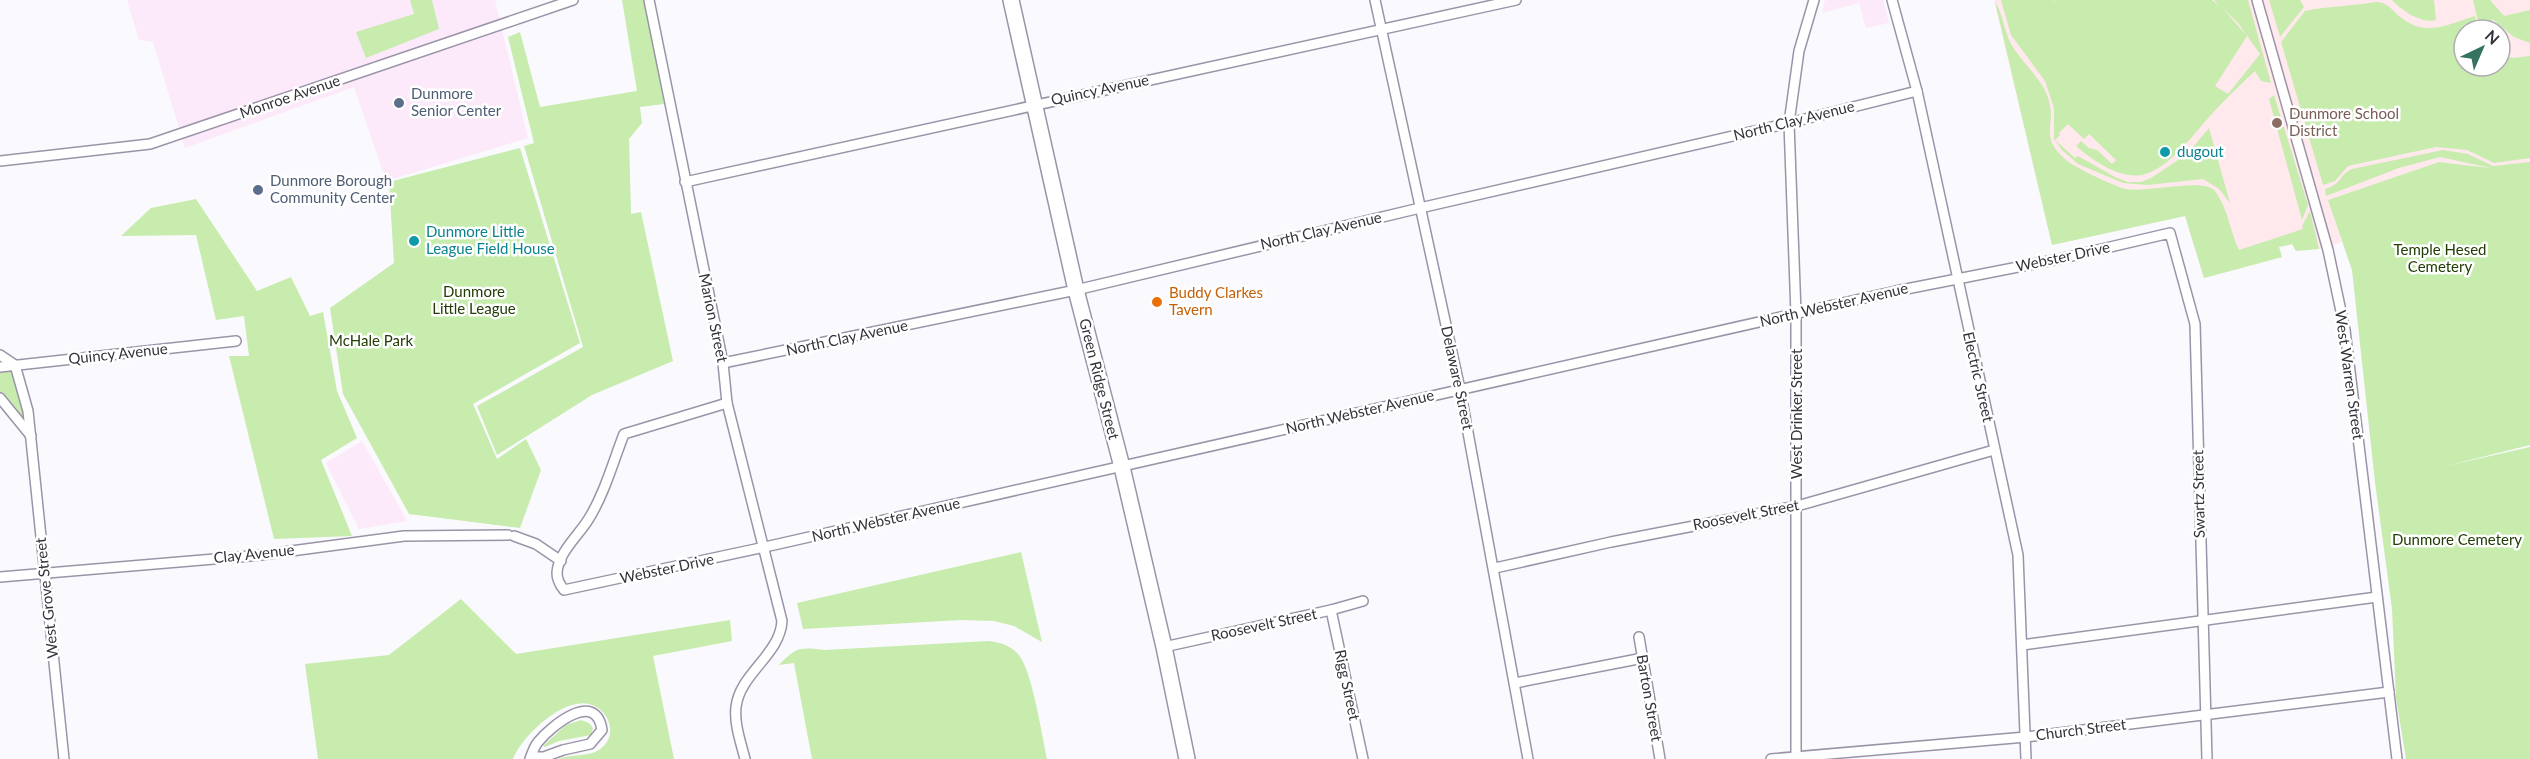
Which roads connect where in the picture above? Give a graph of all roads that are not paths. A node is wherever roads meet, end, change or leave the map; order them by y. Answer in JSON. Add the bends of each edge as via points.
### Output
{"nodes":[{"id":1,"x":573,"y":0,"type":"edge"},
{"id":2,"x":649,"y":0,"type":"edge"},
{"id":3,"x":1011,"y":0,"type":"edge"},
{"id":4,"x":1375,"y":0,"type":"edge"},
{"id":5,"x":1516,"y":0,"type":"edge"},
{"id":6,"x":1814,"y":0,"type":"edge"},
{"id":7,"x":1892,"y":0,"type":"edge"},
{"id":8,"x":2257,"y":0,"type":"edge"},
{"id":9,"x":1382,"y":30,"type":"junction"},
{"id":10,"x":1917,"y":91,"type":"junction"},
{"id":11,"x":1034,"y":104,"type":"junction"},
{"id":12,"x":1788,"y":123,"type":"junction"},
{"id":13,"x":0,"y":161,"type":"edge"},
{"id":14,"x":685,"y":182,"type":"junction"},
{"id":15,"x":1420,"y":208,"type":"junction"},
{"id":16,"x":2170,"y":233,"type":"joint"},
{"id":17,"x":1956,"y":278,"type":"junction"},
{"id":18,"x":1076,"y":290,"type":"junction"},
{"id":19,"x":1796,"y":314,"type":"junction"},
{"id":20,"x":236,"y":341,"type":"dead end"},
{"id":21,"x":0,"y":355,"type":"edge"},
{"id":22,"x":723,"y":363,"type":"junction"},
{"id":23,"x":15,"y":365,"type":"junction"},
{"id":24,"x":0,"y":367,"type":"edge"},
{"id":25,"x":1460,"y":389,"type":"junction"},
{"id":26,"x":0,"y":398,"type":"edge"},
{"id":27,"x":727,"y":403,"type":"junction"},
{"id":28,"x":31,"y":436,"type":"junction"},
{"id":29,"x":1994,"y":450,"type":"junction"},
{"id":30,"x":1122,"y":467,"type":"junction"},
{"id":31,"x":1797,"y":506,"type":"junction"},
{"id":32,"x":765,"y":547,"type":"junction"},
{"id":33,"x":561,"y":561,"type":"junction"},
{"id":34,"x":1495,"y":568,"type":"junction"},
{"id":35,"x":44,"y":573,"type":"junction"},
{"id":36,"x":0,"y":577,"type":"edge"},
{"id":37,"x":2377,"y":597,"type":"junction"},
{"id":38,"x":1363,"y":601,"type":"dead end"},
{"id":39,"x":1331,"y":610,"type":"junction"},
{"id":40,"x":2204,"y":620,"type":"junction"},
{"id":41,"x":1639,"y":637,"type":"dead end"},
{"id":42,"x":2022,"y":645,"type":"junction"},
{"id":43,"x":1164,"y":647,"type":"junction"},
{"id":44,"x":1642,"y":658,"type":"junction"},
{"id":45,"x":1515,"y":683,"type":"junction"},
{"id":46,"x":2389,"y":692,"type":"junction"},
{"id":47,"x":2207,"y":714,"type":"junction"},
{"id":48,"x":2026,"y":736,"type":"junction"},
{"id":49,"x":1796,"y":757,"type":"edge"},
{"id":50,"x":530,"y":758,"type":"edge"},
{"id":51,"x":64,"y":759,"type":"edge"},
{"id":52,"x":745,"y":759,"type":"edge"},
{"id":53,"x":1187,"y":759,"type":"edge"},
{"id":54,"x":1363,"y":759,"type":"edge"},
{"id":55,"x":1528,"y":759,"type":"edge"},
{"id":56,"x":1660,"y":759,"type":"edge"},
{"id":57,"x":1772,"y":759,"type":"edge"},
{"id":58,"x":2026,"y":759,"type":"edge"},
{"id":59,"x":2207,"y":759,"type":"edge"},
{"id":60,"x":2397,"y":759,"type":"edge"}],
"edges":[{"from":1,"to":13,"type":"street","name":"Monroe Avenue","via":[[150,144]]},
{"from":2,"to":14,"type":"street","name":"Marion Street"},
{"from":3,"to":11,"type":"main road","name":"Green Ridge Street"},
{"from":4,"to":9,"type":"street","name":"Delaware Street"},
{"from":5,"to":9,"type":"street","name":"Quincy Avenue"},
{"from":6,"to":12,"type":"street","name":"West Drinker Street","via":[[1799,51]]},
{"from":7,"to":10,"type":"street","name":"Electric Street"},
{"from":8,"to":37,"type":"street","name":"West Warren Street","via":[[2328,250],[2342,319]]},
{"from":9,"to":11,"type":"street","name":"Quincy Avenue"},
{"from":9,"to":15,"type":"street","name":"Delaware Street"},
{"from":10,"to":12,"type":"street","name":"North Clay Avenue"},
{"from":10,"to":17,"type":"street","name":"Electric Street"},
{"from":11,"to":14,"type":"street","name":"Quincy Avenue"},
{"from":11,"to":18,"type":"main road","name":"Green Ridge Street"},
{"from":12,"to":15,"type":"street","name":"North Clay Avenue"},
{"from":12,"to":19,"type":"street","name":"West Drinker Street"},
{"from":14,"to":22,"type":"street","name":"Marion Street"},
{"from":15,"to":18,"type":"street","name":"North Clay Avenue"},
{"from":15,"to":25,"type":"street","name":"Delaware Street"},
{"from":16,"to":17,"type":"street","name":"Webster Drive"},
{"from":16,"to":40,"type":"street","name":"Swartz Street","via":[[2195,324]]},
{"from":17,"to":19,"type":"street","name":"North Webster Avenue"},
{"from":17,"to":29,"type":"street","name":"Electric Street"},
{"from":18,"to":22,"type":"street","name":"North Clay Avenue"},
{"from":18,"to":30,"type":"main road","name":"Green Ridge Street"},
{"from":19,"to":25,"type":"street","name":"North Webster Avenue"},
{"from":19,"to":31,"type":"street","name":"West Drinker Street"},
{"from":20,"to":23,"type":"street","name":"Quincy Avenue"},
{"from":21,"to":23,"type":"street"},
{"from":22,"to":27,"type":"street","name":"Marion Street"},
{"from":23,"to":24,"type":"street","name":"Quincy Avenue"},
{"from":23,"to":28,"type":"street","name":"West Grove Street"},
{"from":25,"to":30,"type":"street","name":"North Webster Avenue"},
{"from":25,"to":34,"type":"street","name":"Delaware Street"},
{"from":26,"to":28,"type":"street"},
{"from":27,"to":32,"type":"street","name":"Marion Street"},
{"from":27,"to":33,"type":"street","via":[[624,434],[588,520]]},
{"from":28,"to":35,"type":"street","name":"West Grove Street"},
{"from":29,"to":31,"type":"street","name":"Roosevelt Street"},
{"from":29,"to":42,"type":"street","name":"Electric Street","via":[[2018,555]]},
{"from":30,"to":32,"type":"street","name":"North Webster Avenue"},
{"from":30,"to":43,"type":"main road","name":"Green Ridge Street"},
{"from":31,"to":34,"type":"street","name":"Roosevelt Street"},
{"from":31,"to":49,"type":"street","name":"West Drinker Street"},
{"from":32,"to":33,"type":"street","name":"Webster Drive","via":[[569,590],[560,585],[557,573]]},
{"from":32,"to":52,"type":"street","name":"Marion Street","via":[[782,621],[781,634],[740,693],[736,721]]},
{"from":33,"to":35,"type":"street","name":"Clay Avenue","via":[[536,544],[511,536],[404,536],[261,555]]},
{"from":34,"to":45,"type":"street","name":"Delaware Street"},
{"from":35,"to":36,"type":"street","name":"Clay Avenue"},
{"from":35,"to":51,"type":"street","name":"West Grove Street"},
{"from":37,"to":40,"type":"street"},
{"from":37,"to":46,"type":"street","name":"West Warren Street"},
{"from":38,"to":39,"type":"street","name":"Roosevelt Street"},
{"from":39,"to":43,"type":"street","name":"Roosevelt Street"},
{"from":39,"to":54,"type":"street","name":"Rigg Street"},
{"from":40,"to":42,"type":"street"},
{"from":40,"to":47,"type":"street","name":"Swartz Street"},
{"from":41,"to":44,"type":"street","name":"Barton Street"},
{"from":42,"to":48,"type":"street","name":"Electric Street"},
{"from":43,"to":53,"type":"main road","name":"Green Ridge Street"},
{"from":44,"to":45,"type":"street"},
{"from":44,"to":56,"type":"street","name":"Barton Street"},
{"from":45,"to":55,"type":"street","name":"Delaware Street"},
{"from":46,"to":47,"type":"street","name":"Church Street"},
{"from":46,"to":60,"type":"street","name":"West Warren Street"},
{"from":47,"to":48,"type":"street","name":"Church Street"},
{"from":47,"to":59,"type":"street","name":"Swartz Street"},
{"from":48,"to":49,"type":"street","name":"Church Street"},
{"from":48,"to":58,"type":"street","name":"Electric Street"},
{"from":49,"to":57,"type":"street","name":"Church Street"},
{"from":50,"to":50,"type":"street","via":[[590,744],[602,730],[601,723],[596,717],[579,712],[564,718],[536,745]]}]}
